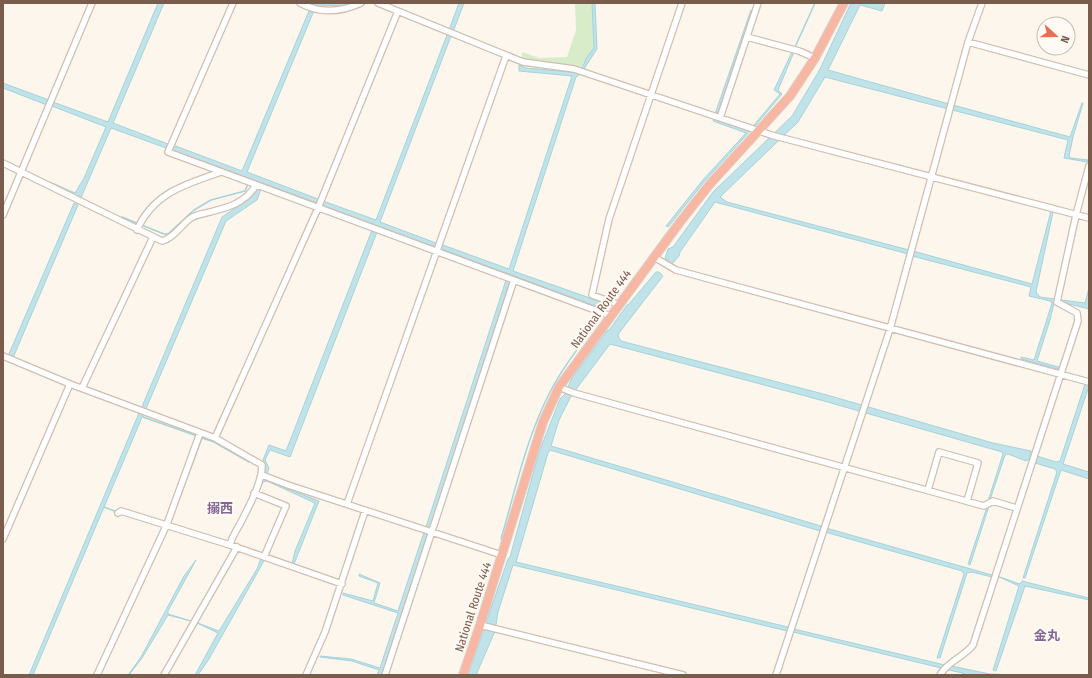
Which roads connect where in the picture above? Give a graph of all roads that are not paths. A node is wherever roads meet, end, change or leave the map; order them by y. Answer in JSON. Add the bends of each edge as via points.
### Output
{"nodes":[{"id":1,"x":92,"y":3,"type":"edge"},
{"id":2,"x":233,"y":3,"type":"edge"},
{"id":3,"x":300,"y":3,"type":"edge"},
{"id":4,"x":361,"y":3,"type":"edge"},
{"id":5,"x":378,"y":3,"type":"edge"},
{"id":6,"x":682,"y":3,"type":"edge"},
{"id":7,"x":758,"y":3,"type":"edge"},
{"id":8,"x":844,"y":3,"type":"edge"},
{"id":9,"x":982,"y":3,"type":"edge"},
{"id":10,"x":398,"y":11,"type":"junction"},
{"id":11,"x":747,"y":37,"type":"junction"},
{"id":12,"x":968,"y":42,"type":"junction"},
{"id":13,"x":506,"y":56,"type":"junction"},
{"id":14,"x":816,"y":58,"type":"junction"},
{"id":15,"x":1089,"y":74,"type":"edge"},
{"id":16,"x":651,"y":94,"type":"junction"},
{"id":17,"x":720,"y":118,"type":"junction"},
{"id":18,"x":759,"y":131,"type":"junction"},
{"id":19,"x":3,"y":163,"type":"edge"},
{"id":20,"x":1089,"y":166,"type":"edge"},
{"id":21,"x":221,"y":172,"type":"junction"},
{"id":22,"x":21,"y":173,"type":"junction"},
{"id":23,"x":932,"y":177,"type":"junction"},
{"id":24,"x":256,"y":184,"type":"junction"},
{"id":25,"x":318,"y":208,"type":"junction"},
{"id":26,"x":3,"y":215,"type":"edge"},
{"id":27,"x":1076,"y":215,"type":"junction"},
{"id":28,"x":1089,"y":218,"type":"edge"},
{"id":29,"x":137,"y":230,"type":"junction"},
{"id":30,"x":153,"y":237,"type":"junction"},
{"id":31,"x":436,"y":251,"type":"junction"},
{"id":32,"x":654,"y":256,"type":"junction"},
{"id":33,"x":514,"y":280,"type":"junction"},
{"id":34,"x":620,"y":305,"type":"junction"},
{"id":35,"x":611,"y":316,"type":"junction"},
{"id":36,"x":890,"y":329,"type":"junction"},
{"id":37,"x":3,"y":356,"type":"edge"},
{"id":38,"x":1061,"y":375,"type":"junction"},
{"id":39,"x":1089,"y":382,"type":"edge"},
{"id":40,"x":70,"y":384,"type":"junction"},
{"id":41,"x":82,"y":388,"type":"junction"},
{"id":42,"x":562,"y":389,"type":"junction"},
{"id":43,"x":200,"y":433,"type":"junction"},
{"id":44,"x":215,"y":438,"type":"junction"},
{"id":45,"x":845,"y":467,"type":"junction"},
{"id":46,"x":262,"y":475,"type":"junction"},
{"id":47,"x":928,"y":490,"type":"junction"},
{"id":48,"x":254,"y":493,"type":"junction"},
{"id":49,"x":967,"y":501,"type":"junction"},
{"id":50,"x":347,"y":504,"type":"junction"},
{"id":51,"x":1016,"y":508,"type":"junction"},
{"id":52,"x":365,"y":511,"type":"junction"},
{"id":53,"x":119,"y":512,"type":"dead end"},
{"id":54,"x":167,"y":524,"type":"junction"},
{"id":55,"x":432,"y":532,"type":"junction"},
{"id":56,"x":3,"y":539,"type":"edge"},
{"id":57,"x":230,"y":544,"type":"junction"},
{"id":58,"x":237,"y":547,"type":"junction"},
{"id":59,"x":502,"y":555,"type":"junction"},
{"id":60,"x":264,"y":557,"type":"junction"},
{"id":61,"x":342,"y":584,"type":"junction"},
{"id":62,"x":487,"y":627,"type":"junction"},
{"id":63,"x":97,"y":675,"type":"edge"},
{"id":64,"x":164,"y":675,"type":"edge"},
{"id":65,"x":306,"y":675,"type":"edge"},
{"id":66,"x":385,"y":675,"type":"edge"},
{"id":67,"x":463,"y":675,"type":"edge"},
{"id":68,"x":683,"y":675,"type":"edge"},
{"id":69,"x":776,"y":675,"type":"edge"},
{"id":70,"x":940,"y":675,"type":"edge"}],
"edges":[{"from":1,"to":22,"type":"street"},
{"from":2,"to":21,"type":"street","via":[[168,152]]},
{"from":3,"to":4,"type":"street","via":[[316,10],[347,9]]},
{"from":5,"to":10,"type":"street"},
{"from":6,"to":16,"type":"street"},
{"from":7,"to":11,"type":"street"},
{"from":8,"to":14,"type":"highway","name":"National Route 444"},
{"from":9,"to":12,"type":"street"},
{"from":10,"to":13,"type":"street"},
{"from":10,"to":25,"type":"street"},
{"from":11,"to":14,"type":"street"},
{"from":11,"to":17,"type":"street"},
{"from":12,"to":15,"type":"street"},
{"from":12,"to":23,"type":"street"},
{"from":13,"to":16,"type":"street","via":[[523,62],[574,69]]},
{"from":13,"to":31,"type":"street"},
{"from":14,"to":18,"type":"highway","name":"National Route 444","via":[[790,96]]},
{"from":16,"to":17,"type":"street"},
{"from":16,"to":34,"type":"street","via":[[609,219],[592,294]]},
{"from":17,"to":18,"type":"street"},
{"from":18,"to":23,"type":"street"},
{"from":18,"to":32,"type":"highway","name":"National Route 444","via":[[710,184]]},
{"from":19,"to":22,"type":"street"},
{"from":20,"to":27,"type":"street"},
{"from":21,"to":24,"type":"street"},
{"from":21,"to":29,"type":"street","via":[[172,190],[145,215]]},
{"from":22,"to":26,"type":"street"},
{"from":22,"to":29,"type":"street"},
{"from":23,"to":27,"type":"street"},
{"from":23,"to":36,"type":"street"},
{"from":24,"to":25,"type":"street"},
{"from":24,"to":30,"type":"street","via":[[251,193],[232,206],[192,217],[165,240]]},
{"from":25,"to":31,"type":"street"},
{"from":25,"to":44,"type":"street"},
{"from":27,"to":28,"type":"street"},
{"from":27,"to":38,"type":"street","via":[[1057,302],[1074,309],[1078,317]]},
{"from":29,"to":30,"type":"street"},
{"from":30,"to":41,"type":"street"},
{"from":31,"to":33,"type":"street"},
{"from":31,"to":50,"type":"street"},
{"from":32,"to":34,"type":"highway","name":"National Route 444"},
{"from":32,"to":36,"type":"street","via":[[676,270]]},
{"from":33,"to":35,"type":"street"},
{"from":33,"to":55,"type":"street"},
{"from":34,"to":35,"type":"highway","name":"National Route 444"},
{"from":35,"to":42,"type":"highway","name":"National Route 444","via":[[568,373]]},
{"from":36,"to":38,"type":"street"},
{"from":36,"to":45,"type":"street"},
{"from":37,"to":40,"type":"street"},
{"from":38,"to":39,"type":"street"},
{"from":38,"to":51,"type":"street"},
{"from":40,"to":41,"type":"street"},
{"from":40,"to":56,"type":"street"},
{"from":41,"to":43,"type":"street"},
{"from":42,"to":45,"type":"street"},
{"from":42,"to":59,"type":"highway","name":"National Route 444","via":[[543,422]]},
{"from":43,"to":44,"type":"street"},
{"from":43,"to":54,"type":"street"},
{"from":44,"to":46,"type":"street","via":[[262,465]]},
{"from":45,"to":47,"type":"street"},
{"from":45,"to":69,"type":"street"},
{"from":46,"to":48,"type":"street"},
{"from":46,"to":50,"type":"street"},
{"from":47,"to":49,"type":"street"},
{"from":47,"to":49,"type":"street","via":[[939,452],[972,461],[978,463]]},
{"from":48,"to":57,"type":"street"},
{"from":48,"to":60,"type":"street","via":[[286,506]]},
{"from":49,"to":51,"type":"street","via":[[984,506],[993,501]]},
{"from":50,"to":52,"type":"street"},
{"from":51,"to":70,"type":"street","via":[[973,645]]},
{"from":52,"to":55,"type":"street"},
{"from":52,"to":61,"type":"street"},
{"from":53,"to":54,"type":"street"},
{"from":54,"to":57,"type":"street"},
{"from":54,"to":63,"type":"street"},
{"from":55,"to":59,"type":"street"},
{"from":55,"to":66,"type":"street"},
{"from":57,"to":58,"type":"street"},
{"from":58,"to":60,"type":"street"},
{"from":58,"to":64,"type":"street"},
{"from":59,"to":62,"type":"highway","name":"National Route 444"},
{"from":60,"to":61,"type":"street"},
{"from":61,"to":65,"type":"street"},
{"from":62,"to":67,"type":"highway","name":"National Route 444"},
{"from":62,"to":68,"type":"street"}]}
